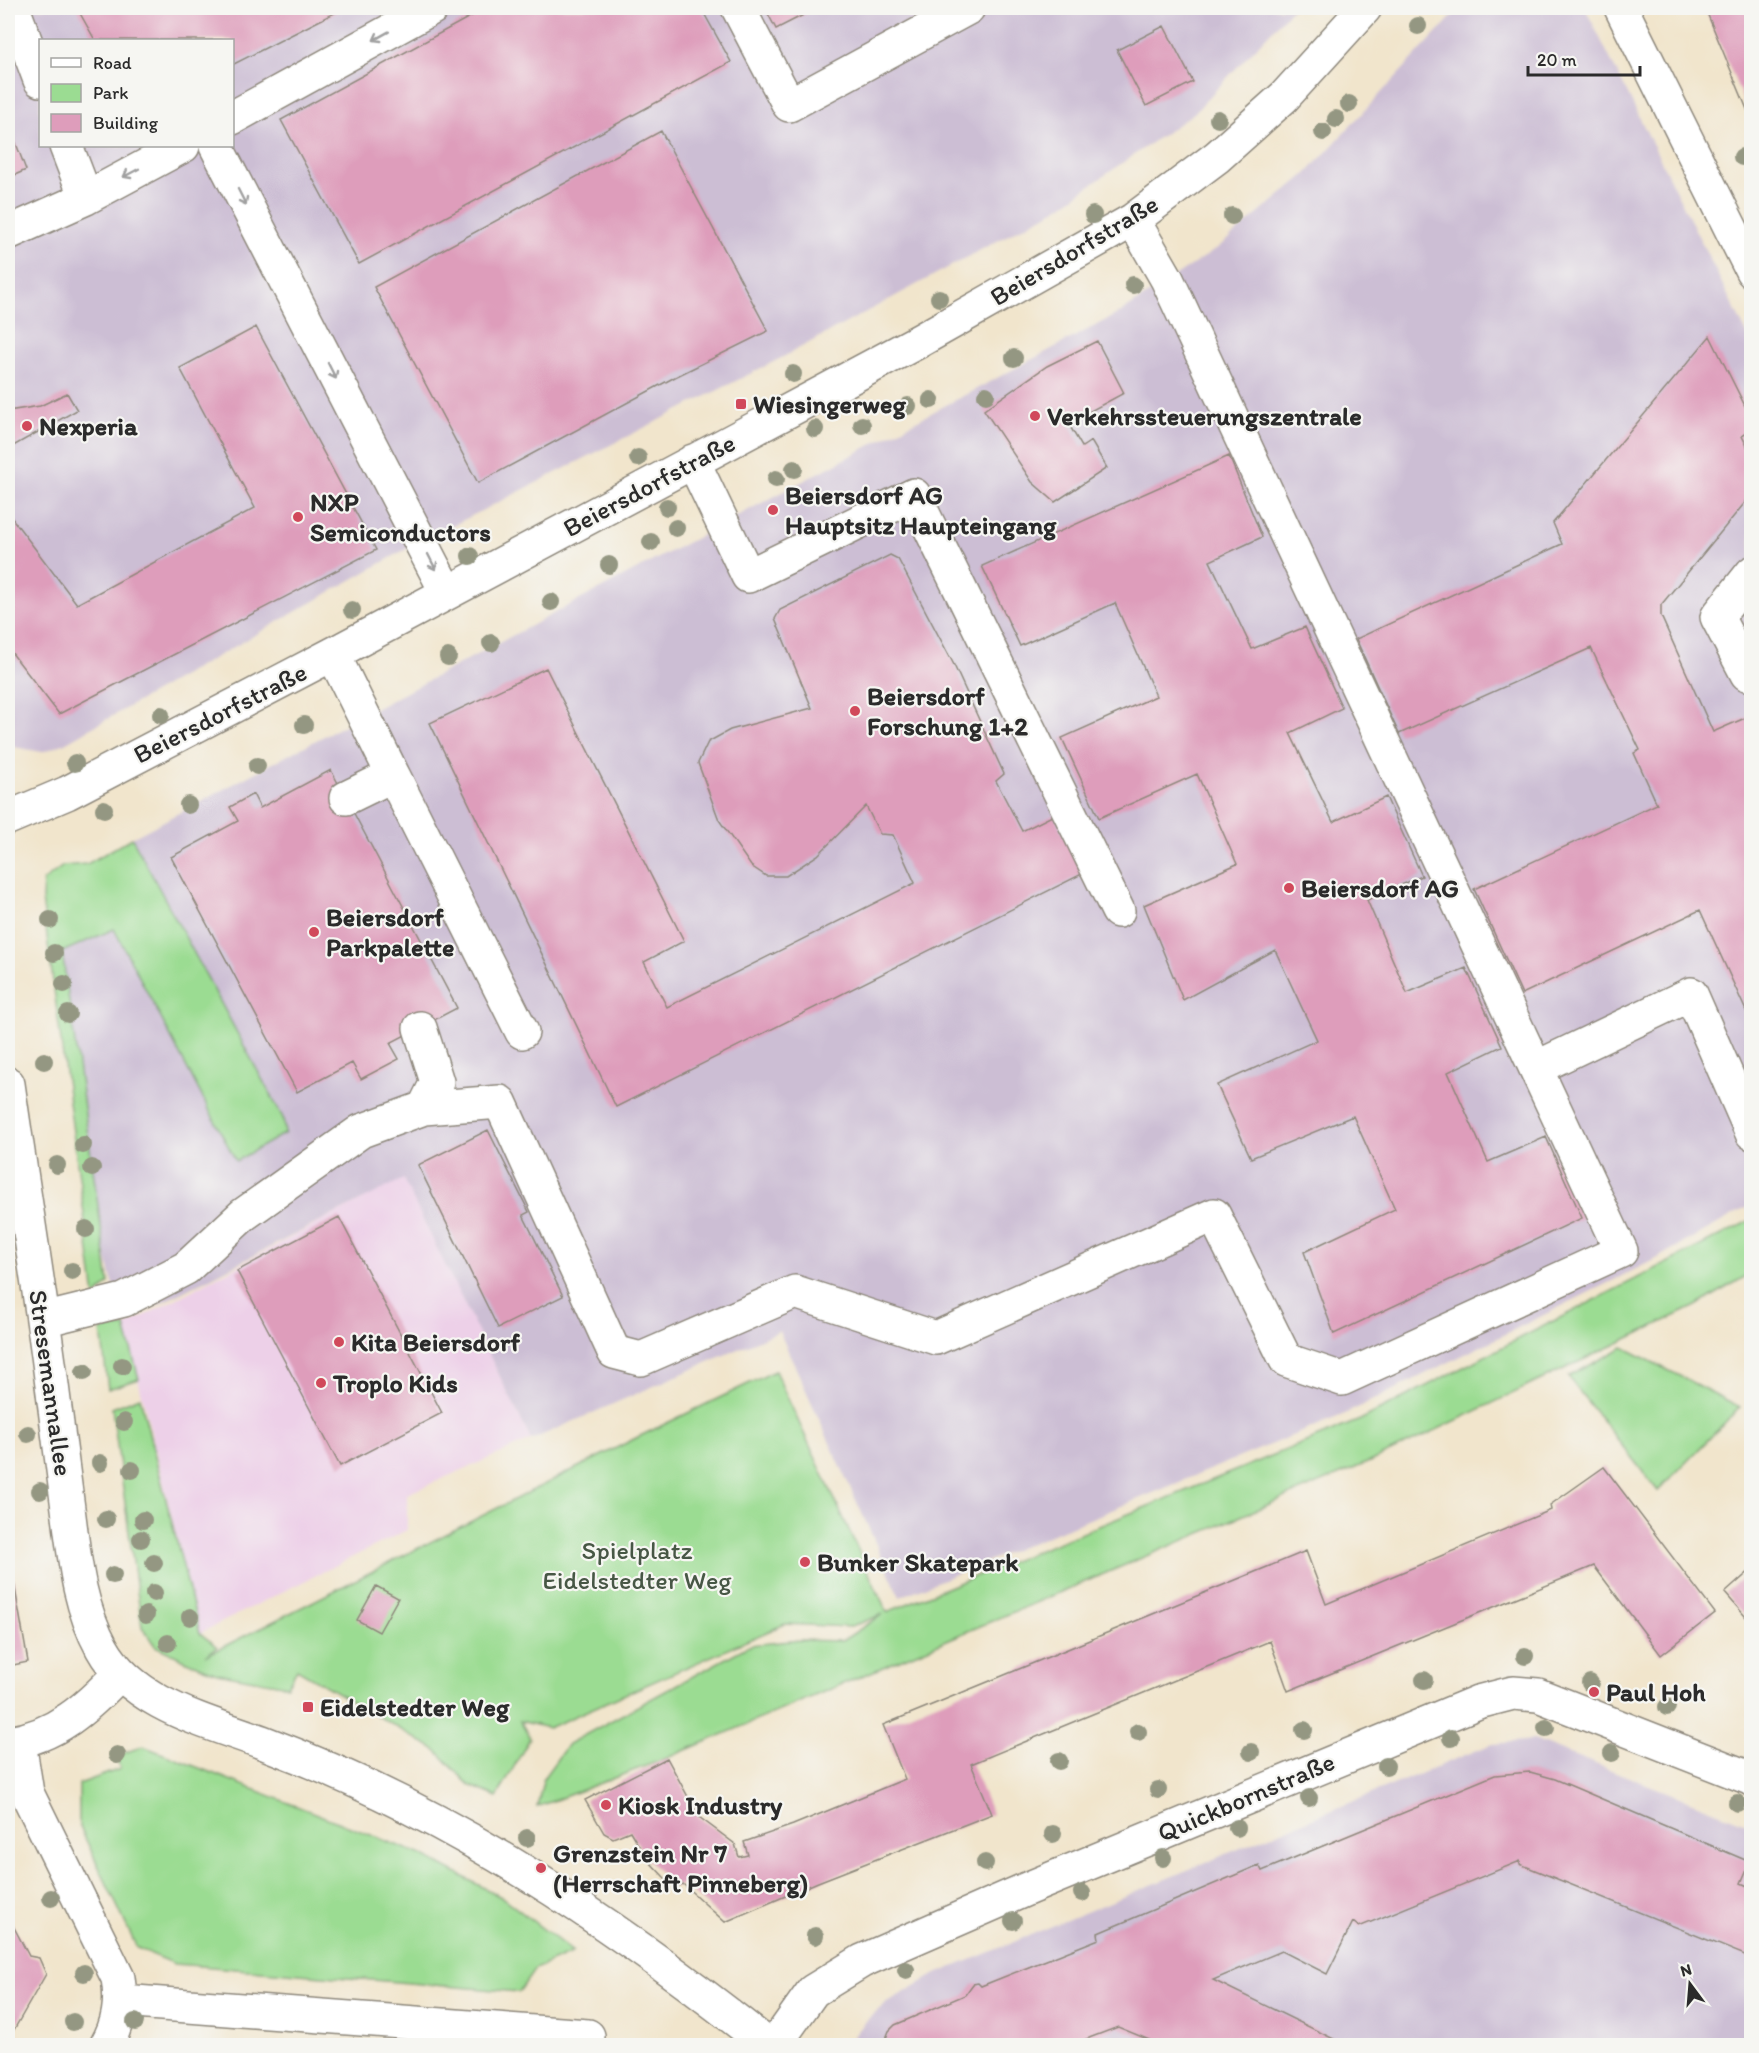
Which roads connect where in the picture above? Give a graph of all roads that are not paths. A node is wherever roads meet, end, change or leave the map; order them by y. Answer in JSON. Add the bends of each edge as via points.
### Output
{"nodes":[{"id":1,"x":13,"y":8,"type":"edge"},
{"id":2,"x":432,"y":8,"type":"edge"},
{"id":3,"x":738,"y":8,"type":"edge"},
{"id":4,"x":968,"y":8,"type":"edge"},
{"id":5,"x":1365,"y":8,"type":"edge"},
{"id":6,"x":1621,"y":8,"type":"edge"},
{"id":7,"x":39,"y":77,"type":"edge"},
{"id":8,"x":234,"y":117,"type":"edge"},
{"id":9,"x":66,"y":147,"type":"edge"},
{"id":10,"x":181,"y":147,"type":"edge"},
{"id":11,"x":217,"y":147,"type":"edge"},
{"id":12,"x":86,"y":198,"type":"junction"},
{"id":13,"x":1133,"y":220,"type":"junction"},
{"id":14,"x":8,"y":233,"type":"edge"},
{"id":15,"x":1752,"y":271,"type":"edge"},
{"id":16,"x":693,"y":461,"type":"junction"},
{"id":17,"x":1752,"y":573,"type":"edge"},
{"id":18,"x":447,"y":593,"type":"junction"},
{"id":19,"x":333,"y":654,"type":"junction"},
{"id":20,"x":1752,"y":671,"type":"edge"},
{"id":21,"x":393,"y":775,"type":"junction"},
{"id":22,"x":346,"y":798,"type":"dead end"},
{"id":23,"x":8,"y":818,"type":"edge"},
{"id":24,"x":1118,"y":911,"type":"dead end"},
{"id":25,"x":420,"y":1028,"type":"dead end"},
{"id":26,"x":522,"y":1032,"type":"dead end"},
{"id":27,"x":1536,"y":1068,"type":"junction"},
{"id":28,"x":8,"y":1084,"type":"edge"},
{"id":29,"x":424,"y":1108,"type":"junction"},
{"id":30,"x":1752,"y":1133,"type":"edge"},
{"id":31,"x":43,"y":1320,"type":"junction"},
{"id":32,"x":119,"y":1674,"type":"junction"},
{"id":33,"x":13,"y":1743,"type":"edge"},
{"id":34,"x":1752,"y":1779,"type":"edge"},
{"id":35,"x":122,"y":2001,"type":"junction"},
{"id":36,"x":588,"y":2036,"type":"dead end"},
{"id":37,"x":106,"y":2046,"type":"edge"},
{"id":38,"x":769,"y":2046,"type":"edge"},
{"id":39,"x":774,"y":2046,"type":"edge"}],
"edges":[{"from":1,"to":7,"type":"street"},
{"from":2,"to":8,"type":"street","one_way":true},
{"from":3,"to":4,"type":"street","via":[[789,105]]},
{"from":5,"to":13,"type":"street","name":"Beiersdorfstraße","via":[[1275,104],[1217,157]]},
{"from":6,"to":15,"type":"street"},
{"from":9,"to":12,"type":"street"},
{"from":10,"to":12,"type":"street","one_way":true},
{"from":11,"to":18,"type":"street","one_way":true},
{"from":12,"to":14,"type":"street"},
{"from":13,"to":16,"type":"street","name":"Beiersdorfstraße","via":[[919,341]]},
{"from":13,"to":27,"type":"street","via":[[1167,279]]},
{"from":16,"to":18,"type":"street","name":"Beiersdorfstraße"},
{"from":16,"to":24,"type":"street","via":[[748,576],[914,495]]},
{"from":17,"to":20,"type":"street","via":[[1717,617],[1747,674]]},
{"from":18,"to":19,"type":"street","name":"Beiersdorfstraße"},
{"from":19,"to":21,"type":"street"},
{"from":19,"to":23,"type":"street","name":"Beiersdorfstraße","via":[[67,793]]},
{"from":21,"to":22,"type":"street"},
{"from":21,"to":26,"type":"street"},
{"from":25,"to":29,"type":"street","via":[[437,1082]]},
{"from":27,"to":29,"type":"street","via":[[1622,1251],[1342,1379],[1286,1360],[1214,1215],[936,1338],[795,1292],[641,1359],[614,1352],[500,1102]]},
{"from":27,"to":30,"type":"street","via":[[1691,994]]},
{"from":28,"to":31,"type":"street","name":"Stresemannallee"},
{"from":29,"to":31,"type":"street","via":[[361,1131],[243,1215],[186,1268],[124,1300]]},
{"from":31,"to":32,"type":"street","name":"Stresemannallee","via":[[78,1591],[90,1624]]},
{"from":32,"to":33,"type":"street","via":[[69,1721],[42,1735]]},
{"from":32,"to":38,"type":"street","via":[[164,1704],[309,1761],[496,1852],[668,1966]]},
{"from":33,"to":35,"type":"street","via":[[27,1793],[118,1978]]},
{"from":34,"to":39,"type":"street","name":"Quickbornstraße","via":[[1538,1695],[1513,1693],[1478,1702],[1051,1878],[862,1961],[813,1991]]},
{"from":35,"to":36,"type":"street"},
{"from":35,"to":37,"type":"street"}]}
